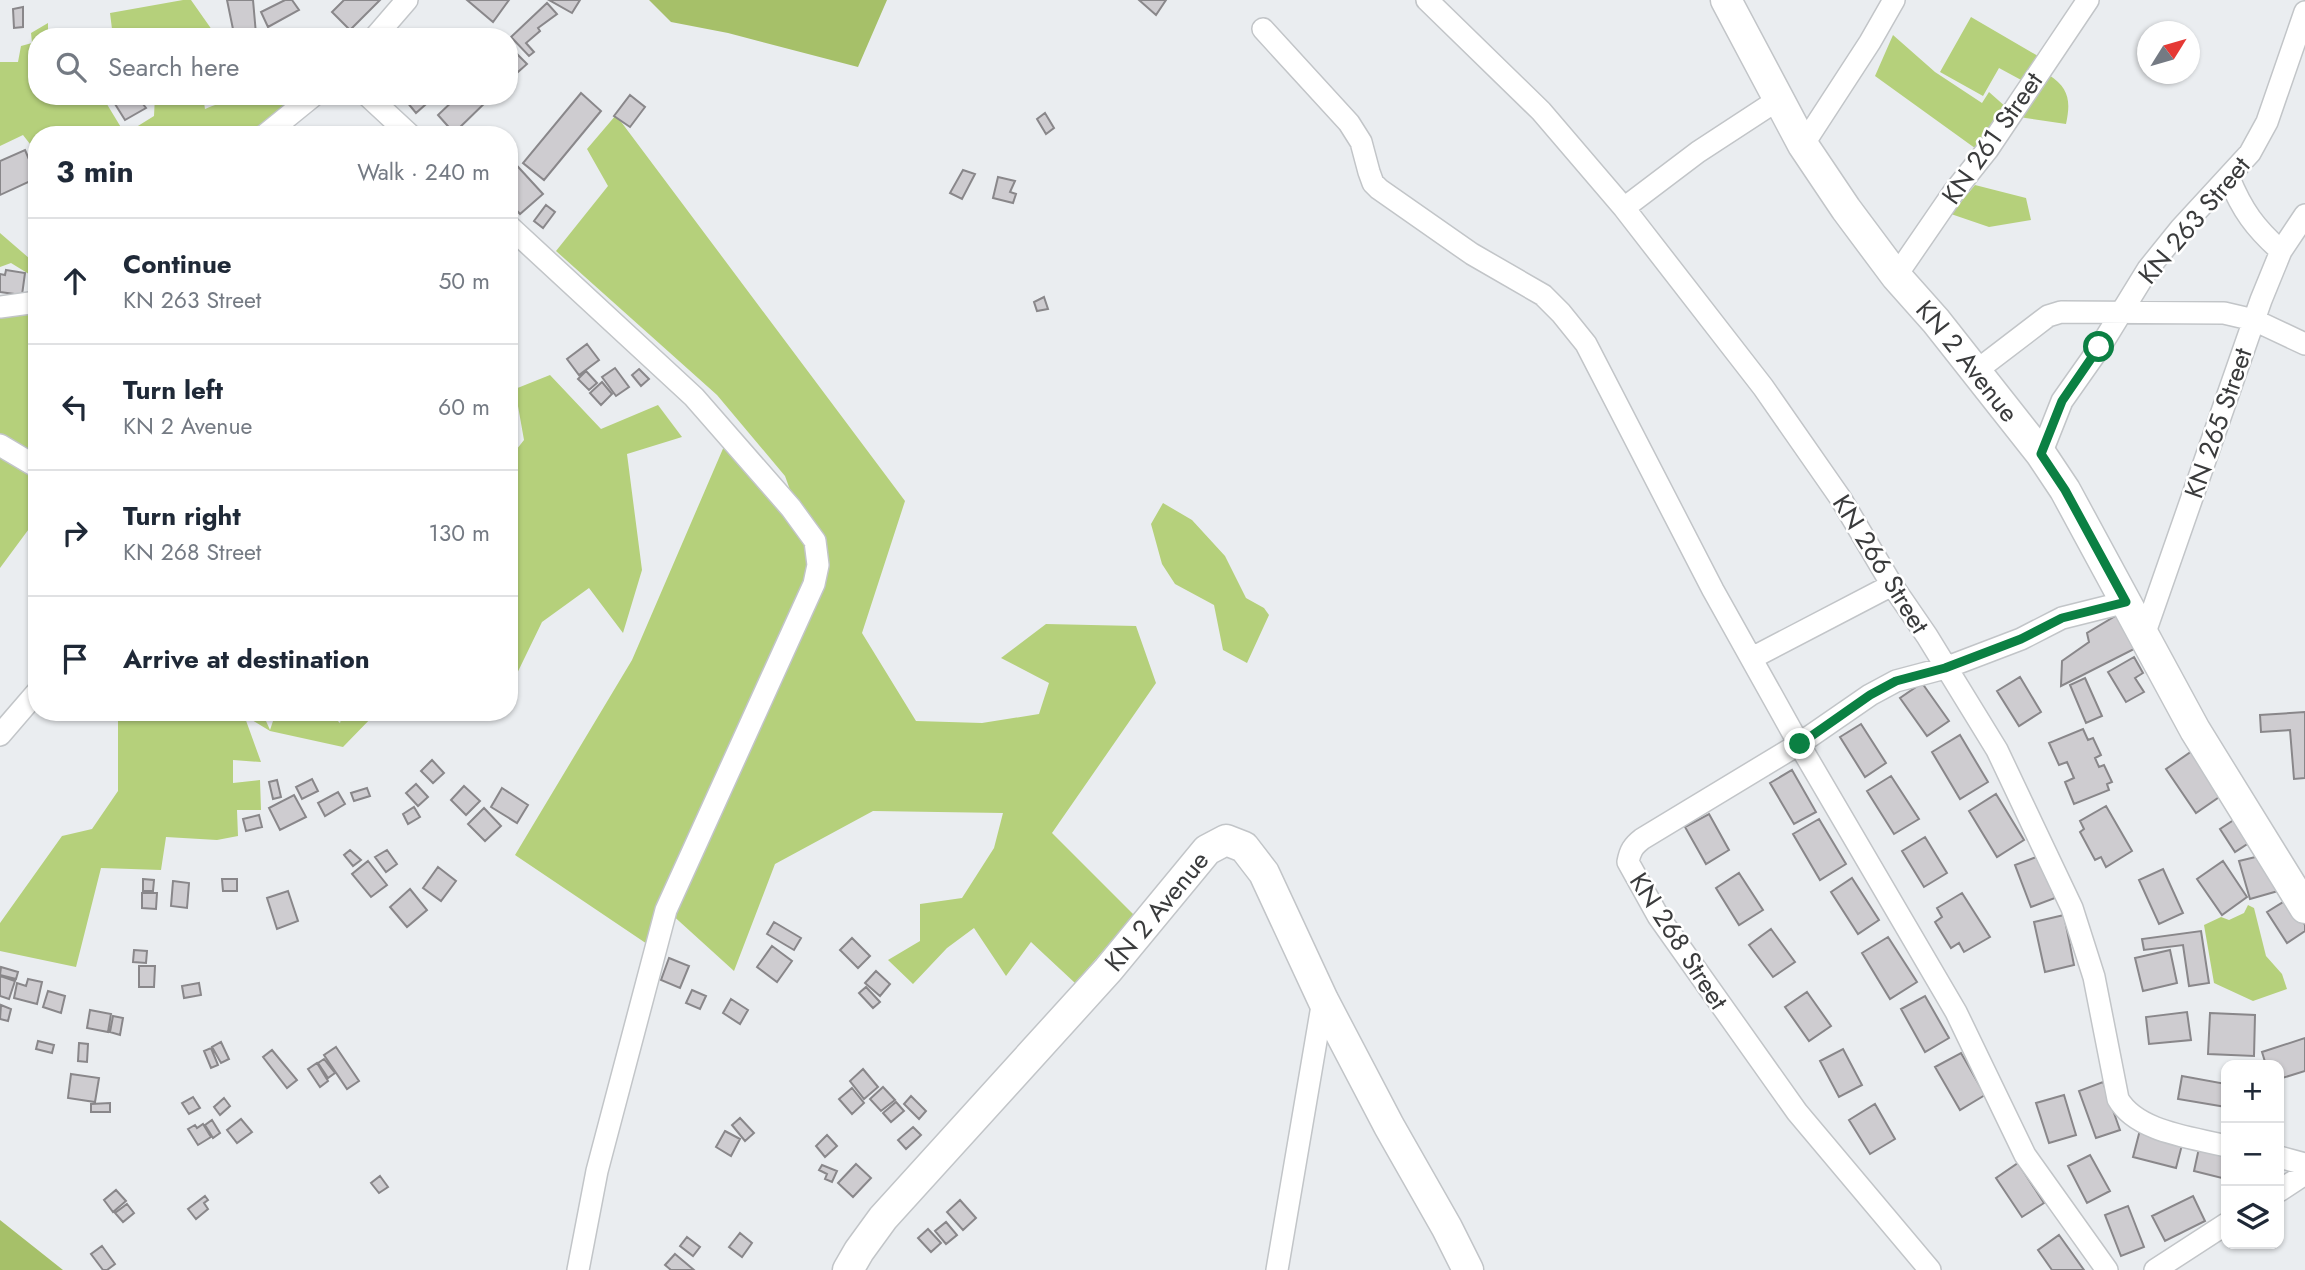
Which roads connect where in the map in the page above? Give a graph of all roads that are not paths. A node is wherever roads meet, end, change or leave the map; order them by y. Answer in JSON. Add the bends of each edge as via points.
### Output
{"nodes":[{"id":1,"x":407,"y":0,"type":"edge"},
{"id":2,"x":1427,"y":0,"type":"edge"},
{"id":3,"x":1726,"y":0,"type":"edge"},
{"id":4,"x":1894,"y":0,"type":"edge"},
{"id":5,"x":2088,"y":0,"type":"edge"},
{"id":6,"x":2305,"y":12,"type":"edge"},
{"id":7,"x":383,"y":28,"type":"edge"},
{"id":8,"x":1263,"y":29,"type":"dead end"},
{"id":9,"x":1779,"y":99,"type":"junction"},
{"id":10,"x":302,"y":105,"type":"edge"},
{"id":11,"x":378,"y":105,"type":"edge"},
{"id":12,"x":276,"y":126,"type":"edge"},
{"id":13,"x":400,"y":126,"type":"edge"},
{"id":14,"x":1803,"y":145,"type":"junction"},
{"id":15,"x":2229,"y":178,"type":"junction"},
{"id":16,"x":1624,"y":208,"type":"junction"},
{"id":17,"x":2305,"y":215,"type":"edge"},
{"id":18,"x":518,"y":234,"type":"edge"},
{"id":19,"x":2281,"y":251,"type":"junction"},
{"id":20,"x":1896,"y":276,"type":"junction"},
{"id":21,"x":28,"y":303,"type":"edge"},
{"id":22,"x":0,"y":307,"type":"edge"},
{"id":23,"x":2122,"y":312,"type":"junction"},
{"id":24,"x":2254,"y":320,"type":"junction"},
{"id":25,"x":2305,"y":344,"type":"edge"},
{"id":26,"x":1976,"y":371,"type":"junction"},
{"id":27,"x":0,"y":444,"type":"edge"},
{"id":28,"x":2041,"y":454,"type":"junction"},
{"id":29,"x":28,"y":461,"type":"edge"},
{"id":30,"x":1892,"y":585,"type":"junction"},
{"id":31,"x":2126,"y":602,"type":"junction"},
{"id":32,"x":2143,"y":638,"type":"junction"},
{"id":33,"x":1752,"y":659,"type":"junction"},
{"id":34,"x":1945,"y":668,"type":"junction"},
{"id":35,"x":28,"y":702,"type":"edge"},
{"id":36,"x":0,"y":735,"type":"edge"},
{"id":37,"x":1800,"y":744,"type":"junction"},
{"id":38,"x":2305,"y":908,"type":"edge"},
{"id":39,"x":1323,"y":1000,"type":"junction"},
{"id":40,"x":2221,"y":1145,"type":"edge"},
{"id":41,"x":2284,"y":1158,"type":"edge"},
{"id":42,"x":2305,"y":1164,"type":"edge"},
{"id":43,"x":2305,"y":1174,"type":"edge"},
{"id":44,"x":2284,"y":1188,"type":"edge"},
{"id":45,"x":2221,"y":1227,"type":"edge"},
{"id":46,"x":578,"y":1270,"type":"edge"},
{"id":47,"x":848,"y":1270,"type":"edge"},
{"id":48,"x":1277,"y":1270,"type":"edge"},
{"id":49,"x":1468,"y":1270,"type":"edge"},
{"id":50,"x":1930,"y":1270,"type":"edge"},
{"id":51,"x":2107,"y":1270,"type":"edge"},
{"id":52,"x":2155,"y":1270,"type":"edge"}],
"edges":[{"from":1,"to":7,"type":"street"},
{"from":2,"to":16,"type":"street","name":"KN 266 Street","via":[[1541,111]]},
{"from":3,"to":9,"type":"main road","name":"KN 2 Avenue"},
{"from":4,"to":14,"type":"street"},
{"from":5,"to":20,"type":"street","name":"KN 261 Street"},
{"from":6,"to":15,"type":"street","name":"KN 263 Street","via":[[2267,122]]},
{"from":8,"to":33,"type":"street","via":[[1349,123],[1379,189],[1472,254],[1543,295],[1586,344]]},
{"from":9,"to":14,"type":"main road","name":"KN 2 Avenue"},
{"from":9,"to":16,"type":"street"},
{"from":10,"to":12,"type":"street"},
{"from":11,"to":13,"type":"street"},
{"from":14,"to":20,"type":"main road","name":"KN 2 Avenue"},
{"from":15,"to":19,"type":"street","via":[[2254,226]]},
{"from":15,"to":23,"type":"street","name":"KN 263 Street","via":[[2148,269]]},
{"from":16,"to":30,"type":"street","name":"KN 266 Street","via":[[1763,387],[1841,499]]},
{"from":17,"to":19,"type":"street","name":"KN 265 Street"},
{"from":18,"to":46,"type":"street","via":[[694,397],[791,508],[815,541],[818,565],[814,584],[666,910],[597,1171]]},
{"from":19,"to":24,"type":"street","name":"KN 265 Street"},
{"from":20,"to":26,"type":"main road","name":"KN 2 Avenue"},
{"from":21,"to":22,"type":"street"},
{"from":23,"to":24,"type":"street","via":[[2224,313]]},
{"from":23,"to":26,"type":"street","via":[[2048,316]]},
{"from":23,"to":28,"type":"street","name":"KN 263 Street","via":[[2062,401]]},
{"from":24,"to":25,"type":"street"},
{"from":24,"to":32,"type":"street","name":"KN 265 Street"},
{"from":26,"to":28,"type":"main road","name":"KN 2 Avenue"},
{"from":27,"to":29,"type":"street"},
{"from":28,"to":31,"type":"main road","name":"KN 2 Avenue"},
{"from":30,"to":33,"type":"street"},
{"from":30,"to":34,"type":"street","name":"KN 266 Street"},
{"from":31,"to":32,"type":"main road","name":"KN 2 Avenue"},
{"from":31,"to":34,"type":"street","name":"KN 268 Street","via":[[2062,618]]},
{"from":32,"to":38,"type":"main road","name":"KN 2 Avenue"},
{"from":33,"to":37,"type":"street"},
{"from":34,"to":37,"type":"street","name":"KN 268 Street","via":[[1896,681]]},
{"from":34,"to":40,"type":"street","name":"KN 266 Street","via":[[1997,751],[2072,908],[2094,977],[2118,1098],[2125,1111],[2146,1125]]},
{"from":35,"to":36,"type":"street"},
{"from":37,"to":50,"type":"street","name":"KN 268 Street","via":[[1642,839],[1633,846],[1628,862],[1658,916],[1797,1112]]},
{"from":37,"to":51,"type":"street","via":[[1956,1012],[2025,1155]]},
{"from":39,"to":47,"type":"main road","name":"KN 2 Avenue","via":[[1258,864],[1244,847],[1226,840],[1208,850],[1108,970],[883,1218]]},
{"from":39,"to":48,"type":"street"},
{"from":39,"to":49,"type":"main road","name":"KN 2 Avenue"},
{"from":41,"to":42,"type":"street"},
{"from":43,"to":44,"type":"street"},
{"from":45,"to":52,"type":"street"}]}
